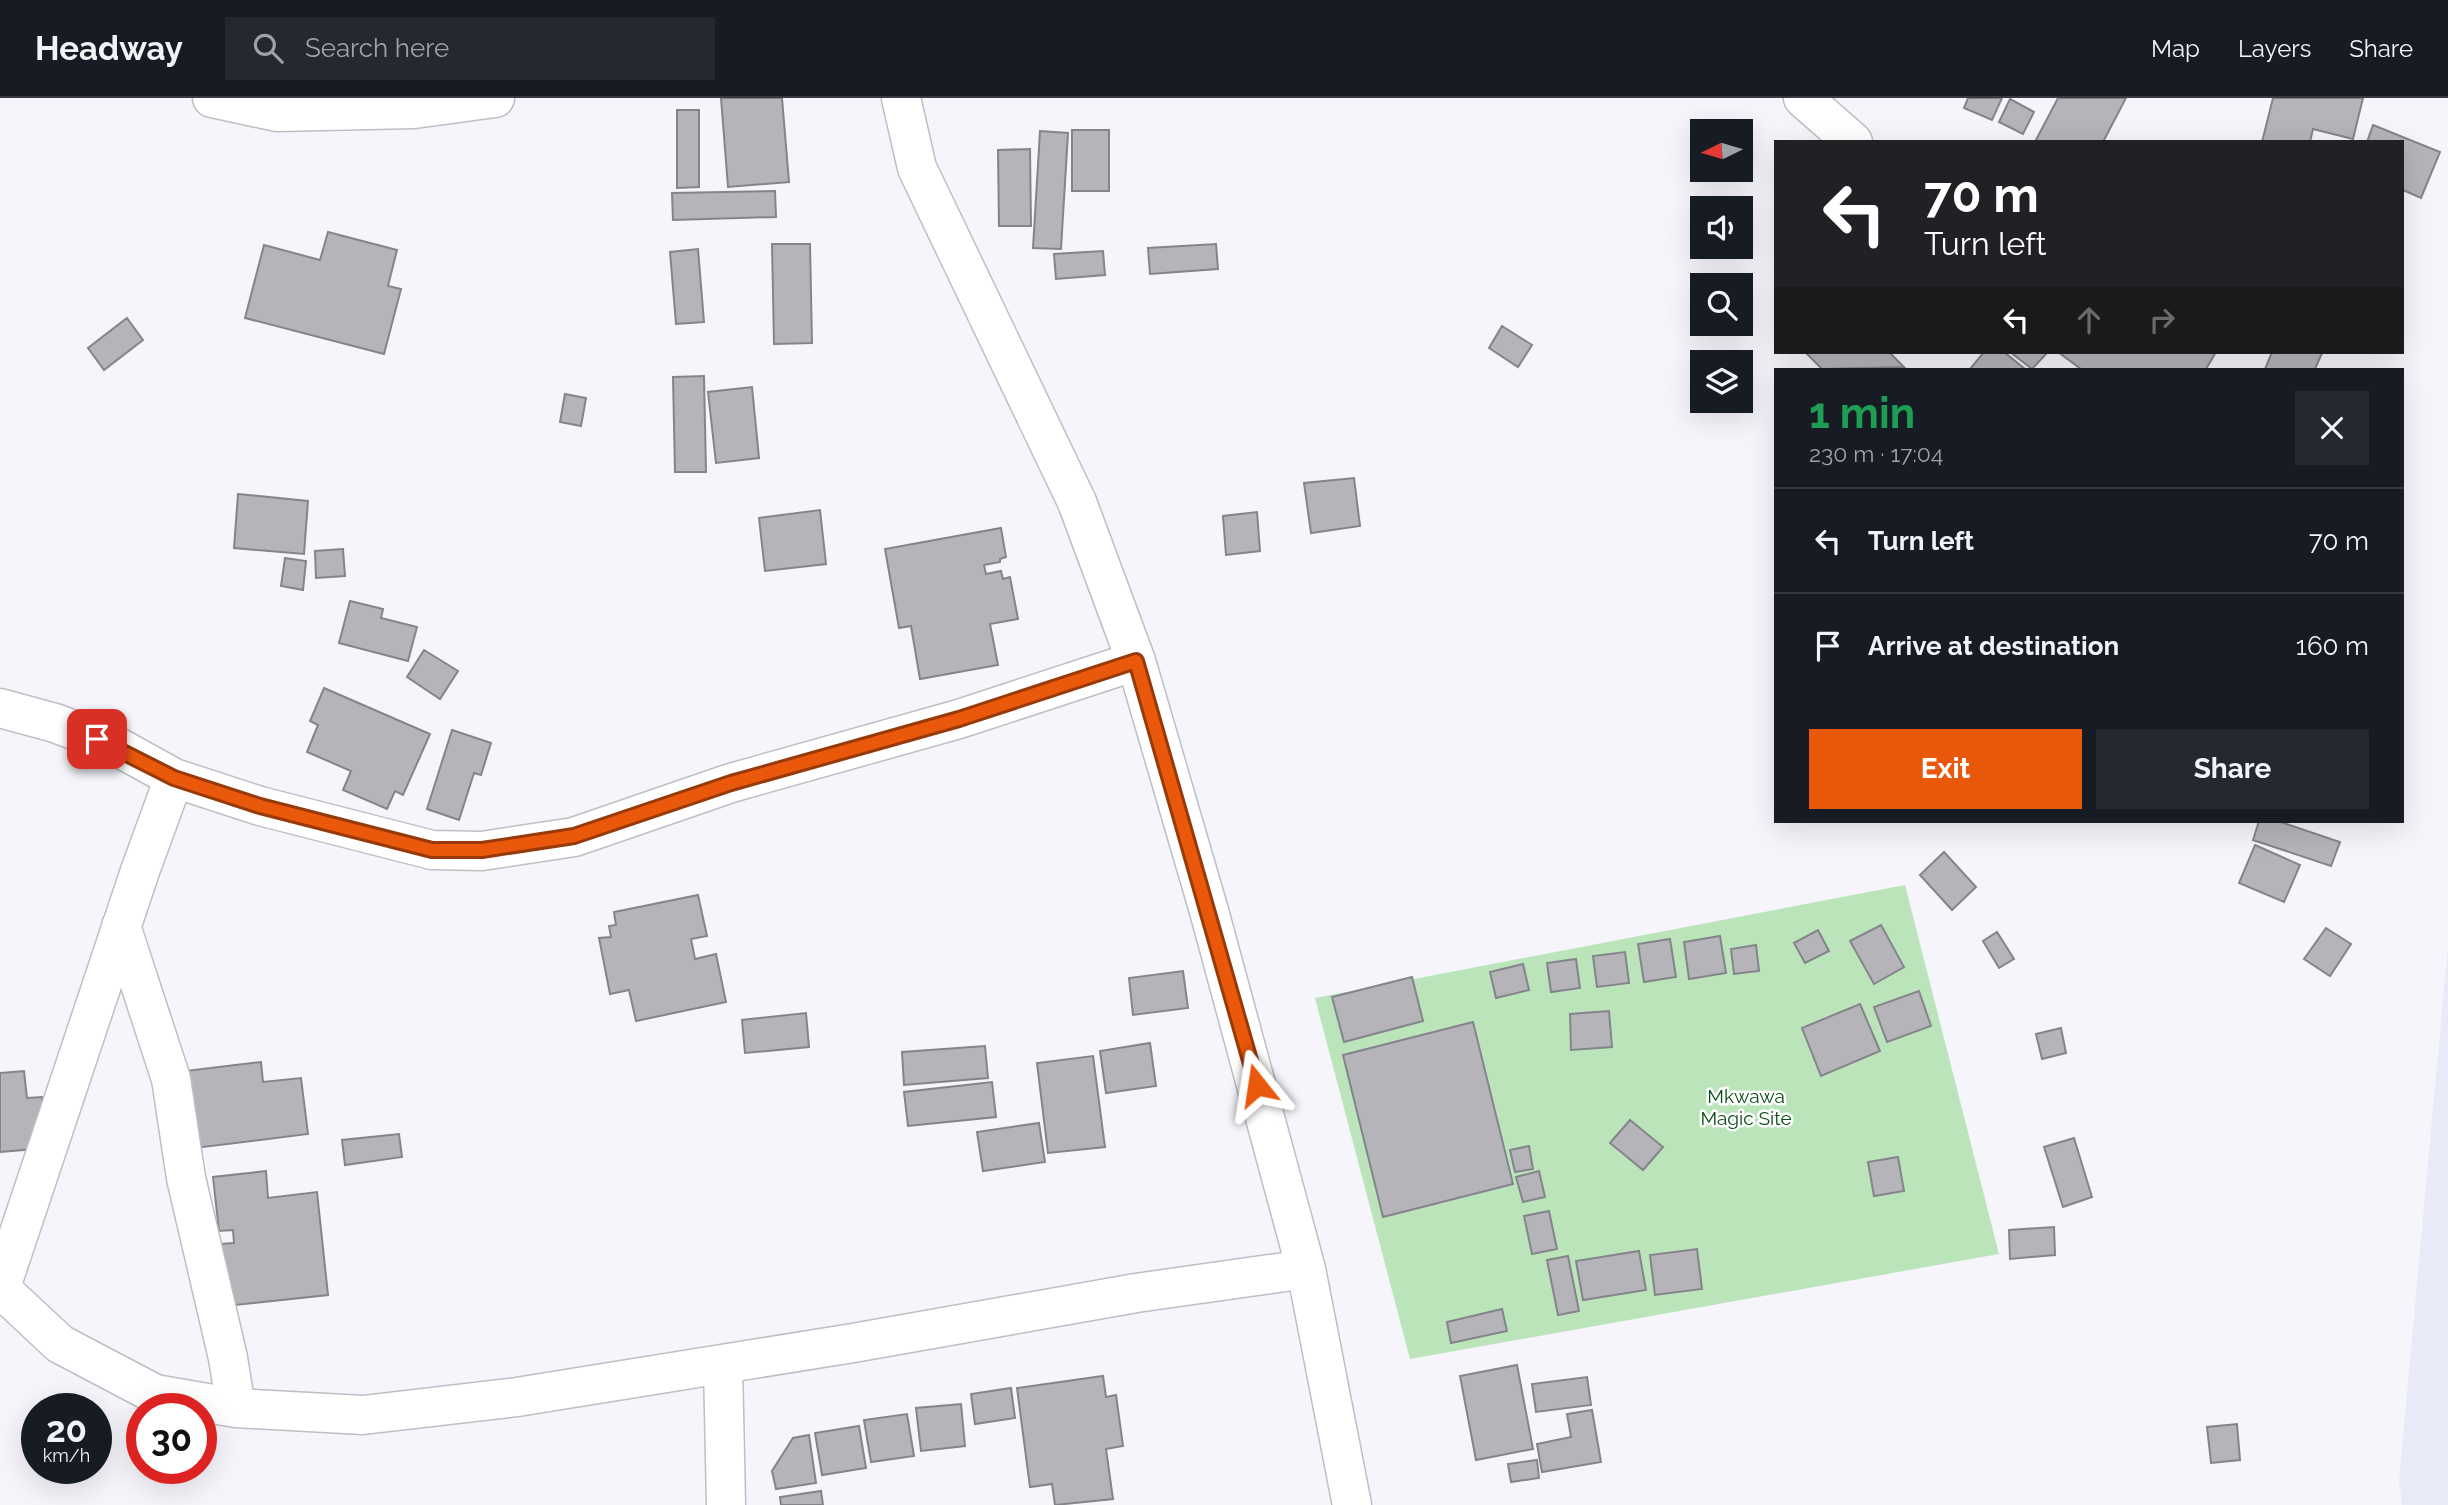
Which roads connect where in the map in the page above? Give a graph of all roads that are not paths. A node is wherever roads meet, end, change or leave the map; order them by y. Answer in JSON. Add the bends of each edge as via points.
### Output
{"nodes":[{"id":1,"x":212,"y":98,"type":"edge"},
{"id":2,"x":495,"y":98,"type":"edge"},
{"id":3,"x":901,"y":98,"type":"edge"},
{"id":4,"x":1803,"y":98,"type":"edge"},
{"id":5,"x":1851,"y":140,"type":"edge"},
{"id":6,"x":1136,"y":661,"type":"junction"},
{"id":7,"x":0,"y":708,"type":"edge"},
{"id":8,"x":174,"y":778,"type":"junction"},
{"id":9,"x":121,"y":926,"type":"junction"},
{"id":10,"x":1306,"y":1269,"type":"junction"},
{"id":11,"x":0,"y":1290,"type":"edge"},
{"id":12,"x":723,"y":1364,"type":"junction"},
{"id":13,"x":236,"y":1408,"type":"junction"},
{"id":14,"x":726,"y":1505,"type":"edge"},
{"id":15,"x":1352,"y":1505,"type":"edge"}],
"edges":[{"from":1,"to":2,"type":"street","via":[[277,112],[414,109]]},
{"from":3,"to":6,"type":"street","via":[[917,168],[1077,502]]},
{"from":4,"to":5,"type":"street"},
{"from":6,"to":8,"type":"street","via":[[959,719],[731,783],[574,836],[524,845],[432,850],[260,806]]},
{"from":6,"to":10,"type":"street"},
{"from":7,"to":8,"type":"street","via":[[118,747]]},
{"from":8,"to":9,"type":"street"},
{"from":9,"to":11,"type":"street"},
{"from":9,"to":13,"type":"street","via":[[171,1079],[186,1178]]},
{"from":10,"to":12,"type":"street","via":[[1136,1293]]},
{"from":10,"to":15,"type":"street"},
{"from":11,"to":13,"type":"street","via":[[60,1344],[155,1394]]},
{"from":12,"to":13,"type":"street","via":[[517,1397],[363,1415]]},
{"from":12,"to":14,"type":"street"}]}
